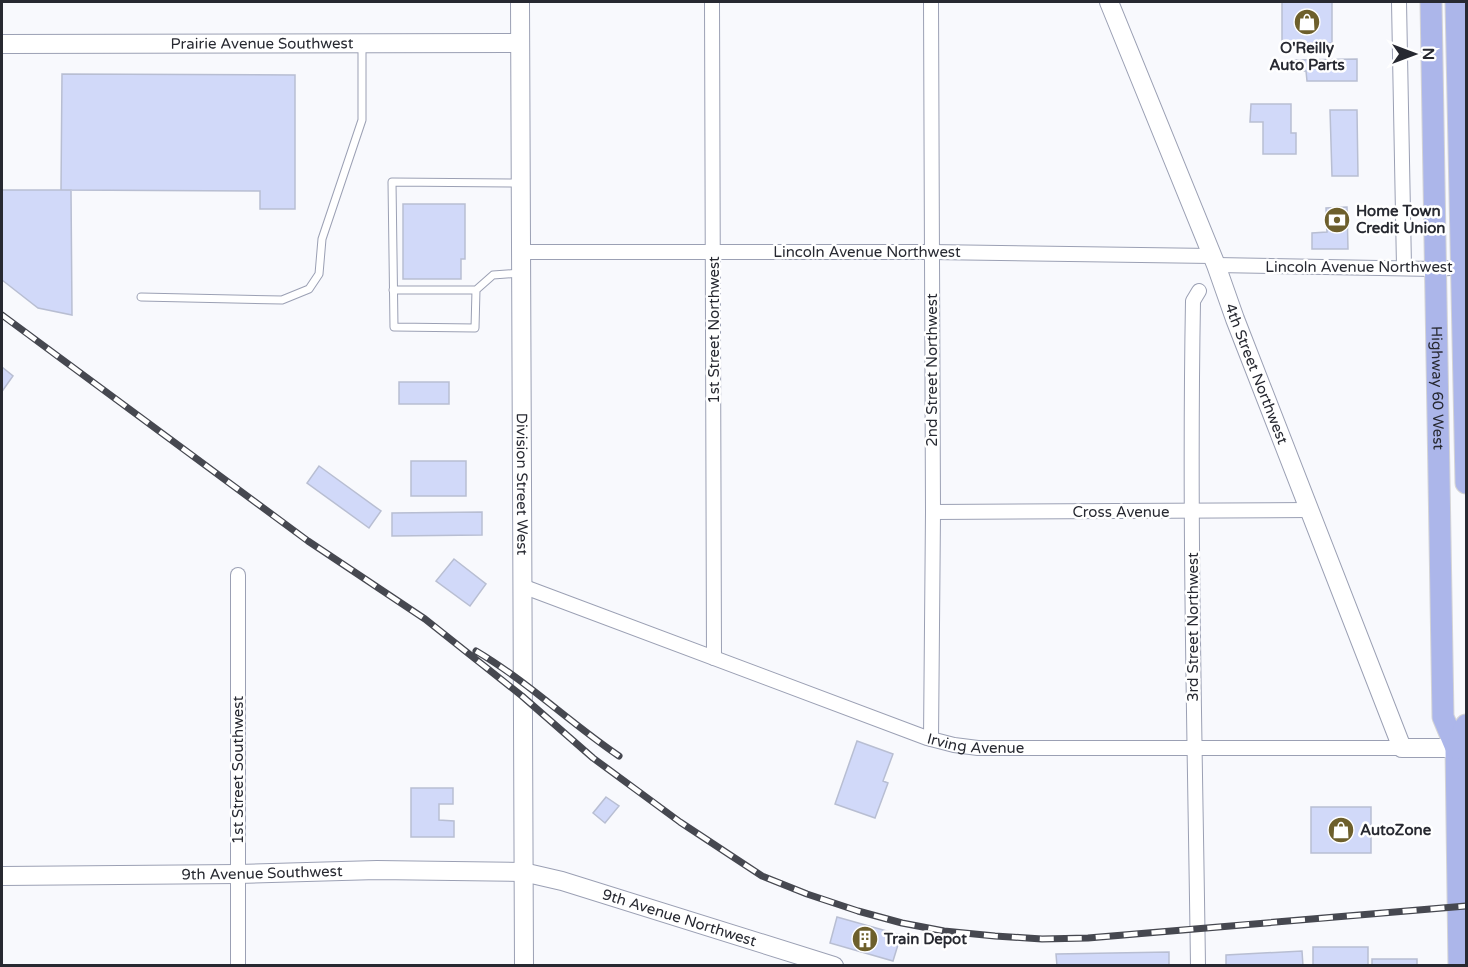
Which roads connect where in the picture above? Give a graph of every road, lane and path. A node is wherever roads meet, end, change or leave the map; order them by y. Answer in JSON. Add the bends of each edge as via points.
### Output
{"nodes":[{"id":1,"x":520,"y":2,"type":"edge"},
{"id":2,"x":712,"y":2,"type":"edge"},
{"id":3,"x":932,"y":2,"type":"edge"},
{"id":4,"x":1109,"y":2,"type":"edge"},
{"id":5,"x":1399,"y":2,"type":"edge"},
{"id":6,"x":1431,"y":2,"type":"edge"},
{"id":7,"x":1456,"y":2,"type":"edge"},
{"id":8,"x":362,"y":43,"type":"junction"},
{"id":9,"x":520,"y":43,"type":"junction"},
{"id":10,"x":2,"y":44,"type":"edge"},
{"id":11,"x":521,"y":183,"type":"junction"},
{"id":12,"x":521,"y":252,"type":"junction"},
{"id":13,"x":714,"y":252,"type":"junction"},
{"id":14,"x":931,"y":252,"type":"junction"},
{"id":15,"x":1214,"y":261,"type":"junction"},
{"id":16,"x":1404,"y":267,"type":"junction"},
{"id":17,"x":1464,"y":267,"type":"edge"},
{"id":18,"x":1434,"y":269,"type":"junction"},
{"id":19,"x":521,"y":273,"type":"junction"},
{"id":20,"x":393,"y":290,"type":"junction"},
{"id":21,"x":476,"y":290,"type":"junction"},
{"id":22,"x":1199,"y":291,"type":"dead end"},
{"id":23,"x":141,"y":297,"type":"dead end"},
{"id":24,"x":1467,"y":483,"type":"edge"},
{"id":25,"x":1310,"y":510,"type":"junction"},
{"id":26,"x":933,"y":512,"type":"junction"},
{"id":27,"x":1192,"y":512,"type":"junction"},
{"id":28,"x":238,"y":575,"type":"dead end"},
{"id":29,"x":522,"y":586,"type":"junction"},
{"id":30,"x":714,"y":658,"type":"junction"},
{"id":31,"x":1467,"y":725,"type":"edge"},
{"id":32,"x":931,"y":739,"type":"junction"},
{"id":33,"x":1194,"y":748,"type":"junction"},
{"id":34,"x":1402,"y":748,"type":"junction"},
{"id":35,"x":1460,"y":760,"type":"edge"},
{"id":36,"x":522,"y":872,"type":"junction"},
{"id":37,"x":238,"y":874,"type":"junction"},
{"id":38,"x":2,"y":876,"type":"edge"},
{"id":39,"x":238,"y":966,"type":"edge"},
{"id":40,"x":524,"y":966,"type":"edge"},
{"id":41,"x":834,"y":966,"type":"edge"},
{"id":42,"x":1198,"y":966,"type":"edge"},
{"id":43,"x":1459,"y":966,"type":"edge"}],
"edges":[{"from":1,"to":9,"type":"street","name":"Division Street West"},
{"from":2,"to":13,"type":"street","name":"1st Street Northwest"},
{"from":3,"to":14,"type":"street","name":"2nd Street Northwest"},
{"from":4,"to":15,"type":"street","name":"4th Street Northwest"},
{"from":5,"to":16,"type":"street"},
{"from":6,"to":18,"type":"main road","name":"Highway 60 West"},
{"from":7,"to":17,"type":"main road","name":"Highway 60 West"},
{"from":8,"to":9,"type":"street","name":"Prairie Avenue Southwest"},
{"from":8,"to":10,"type":"street","name":"Prairie Avenue Southwest"},
{"from":8,"to":23,"type":"lane","via":[[362,120],[322,239],[319,274],[309,289],[282,300]]},
{"from":9,"to":11,"type":"street","name":"Division Street West"},
{"from":11,"to":12,"type":"street","name":"Division Street West"},
{"from":11,"to":20,"type":"lane","via":[[392,182]]},
{"from":12,"to":13,"type":"street","name":"Lincoln Avenue Northwest"},
{"from":12,"to":19,"type":"street","name":"Division Street West"},
{"from":13,"to":14,"type":"street","name":"Lincoln Avenue Northwest"},
{"from":13,"to":30,"type":"street","name":"1st Street Northwest"},
{"from":14,"to":15,"type":"street","name":"Lincoln Avenue Northwest"},
{"from":14,"to":26,"type":"street","name":"2nd Street Northwest"},
{"from":15,"to":16,"type":"street","name":"Lincoln Avenue Northwest"},
{"from":15,"to":25,"type":"street","name":"4th Street Northwest"},
{"from":16,"to":18,"type":"street","name":"Lincoln Avenue Northwest"},
{"from":17,"to":18,"type":"street","name":"Lincoln Avenue Northwest"},
{"from":17,"to":24,"type":"main road","name":"Highway 60 West"},
{"from":18,"to":35,"type":"main road","name":"Highway 60 West","via":[[1443,717]]},
{"from":19,"to":21,"type":"lane","via":[[493,275]]},
{"from":19,"to":29,"type":"street","name":"Division Street West"},
{"from":20,"to":21,"type":"lane"},
{"from":20,"to":21,"type":"lane","via":[[394,327],[475,328]]},
{"from":22,"to":27,"type":"street","name":"3rd Street Northwest","via":[[1192,301]]},
{"from":25,"to":27,"type":"street","name":"Cross Avenue"},
{"from":25,"to":34,"type":"street","name":"4th Street Northwest"},
{"from":26,"to":27,"type":"street","name":"Cross Avenue"},
{"from":26,"to":32,"type":"street","name":"2nd Street Northwest"},
{"from":27,"to":33,"type":"street","name":"3rd Street Northwest"},
{"from":28,"to":37,"type":"street","name":"1st Street Southwest"},
{"from":29,"to":30,"type":"street","name":"Irving Avenue"},
{"from":29,"to":36,"type":"street","name":"Division Street West"},
{"from":30,"to":32,"type":"street","name":"Irving Avenue"},
{"from":31,"to":35,"type":"main road"},
{"from":32,"to":33,"type":"street","name":"Irving Avenue","via":[[978,748]]},
{"from":33,"to":34,"type":"street","name":"Irving Avenue"},
{"from":33,"to":42,"type":"street","name":"3rd Street Northwest"},
{"from":34,"to":35,"type":"street","name":"Irving Avenue"},
{"from":35,"to":43,"type":"main road"},
{"from":36,"to":37,"type":"street","name":"9th Avenue Southwest","via":[[377,870]]},
{"from":36,"to":40,"type":"street","name":"Division Street West"},
{"from":36,"to":41,"type":"street","name":"9th Avenue Northwest"},
{"from":37,"to":38,"type":"street","name":"9th Avenue Southwest"},
{"from":37,"to":39,"type":"street","name":"1st Street Southwest"}]}
